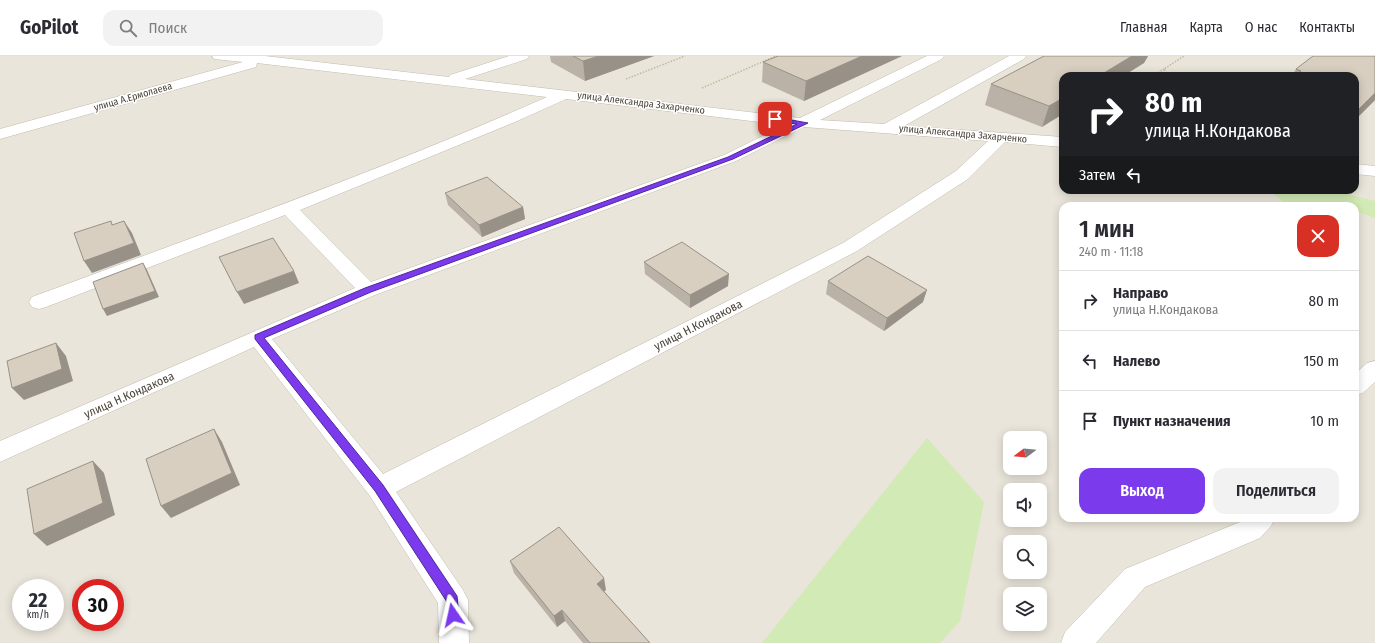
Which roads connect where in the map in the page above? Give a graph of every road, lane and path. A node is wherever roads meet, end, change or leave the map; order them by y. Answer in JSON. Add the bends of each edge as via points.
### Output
{"nodes":[{"id":1,"x":219,"y":56,"type":"edge"},
{"id":2,"x":522,"y":56,"type":"edge"},
{"id":3,"x":776,"y":56,"type":"edge"},
{"id":4,"x":937,"y":56,"type":"edge"},
{"id":5,"x":1019,"y":56,"type":"edge"},
{"id":6,"x":1184,"y":56,"type":"edge"},
{"id":7,"x":265,"y":60,"type":"junction"},
{"id":8,"x":1164,"y":69,"type":"junction"},
{"id":9,"x":1159,"y":72,"type":"edge"},
{"id":10,"x":1166,"y":72,"type":"edge"},
{"id":11,"x":448,"y":81,"type":"junction"},
{"id":12,"x":701,"y":88,"type":"dead end"},
{"id":13,"x":566,"y":94,"type":"junction"},
{"id":14,"x":805,"y":123,"type":"junction"},
{"id":15,"x":889,"y":128,"type":"junction"},
{"id":16,"x":0,"y":134,"type":"edge"},
{"id":17,"x":1001,"y":138,"type":"junction"},
{"id":18,"x":1059,"y":142,"type":"edge"},
{"id":19,"x":1375,"y":155,"type":"edge"},
{"id":20,"x":1365,"y":170,"type":"edge"},
{"id":21,"x":288,"y":208,"type":"junction"},
{"id":22,"x":368,"y":290,"type":"junction"},
{"id":23,"x":39,"y":302,"type":"dead end"},
{"id":24,"x":258,"y":337,"type":"junction"},
{"id":25,"x":1375,"y":369,"type":"edge"},
{"id":26,"x":1359,"y":383,"type":"edge"},
{"id":27,"x":0,"y":452,"type":"edge"},
{"id":28,"x":379,"y":488,"type":"junction"},
{"id":29,"x":1257,"y":522,"type":"edge"},
{"id":30,"x":454,"y":643,"type":"edge"},
{"id":31,"x":1076,"y":643,"type":"edge"}],
"edges":[{"from":1,"to":7,"type":"street","name":"улица Александра Захарченко"},
{"from":2,"to":11,"type":"street"},
{"from":3,"to":12,"type":"path"},
{"from":4,"to":14,"type":"street","name":"улица Н.Кондакова"},
{"from":5,"to":15,"type":"street"},
{"from":6,"to":8,"type":"path"},
{"from":7,"to":11,"type":"street","name":"улица Александра Захарченко"},
{"from":7,"to":16,"type":"street","name":"улица А.Ермолаева"},
{"from":8,"to":9,"type":"path"},
{"from":8,"to":10,"type":"path"},
{"from":11,"to":13,"type":"street","name":"улица Александра Захарченко"},
{"from":13,"to":14,"type":"street","name":"улица Александра Захарченко"},
{"from":13,"to":21,"type":"street","via":[[510,120]]},
{"from":14,"to":15,"type":"street","name":"улица Александра Захарченко"},
{"from":14,"to":22,"type":"street","name":"улица Н.Кондакова","via":[[730,158]]},
{"from":15,"to":17,"type":"street","name":"улица Александра Захарченко"},
{"from":17,"to":18,"type":"street","name":"улица Александра Захарченко"},
{"from":17,"to":28,"type":"street","name":"улица Н.Кондакова","via":[[962,175],[850,247]]},
{"from":19,"to":20,"type":"street"},
{"from":21,"to":22,"type":"street"},
{"from":21,"to":23,"type":"street"},
{"from":22,"to":24,"type":"street","name":"улица Н.Кондакова"},
{"from":24,"to":27,"type":"street","name":"улица Н.Кондакова"},
{"from":24,"to":28,"type":"street"},
{"from":25,"to":26,"type":"street"},
{"from":28,"to":30,"type":"street","via":[[453,600]]},
{"from":29,"to":31,"type":"street","via":[[1250,530],[1135,578]]}]}
